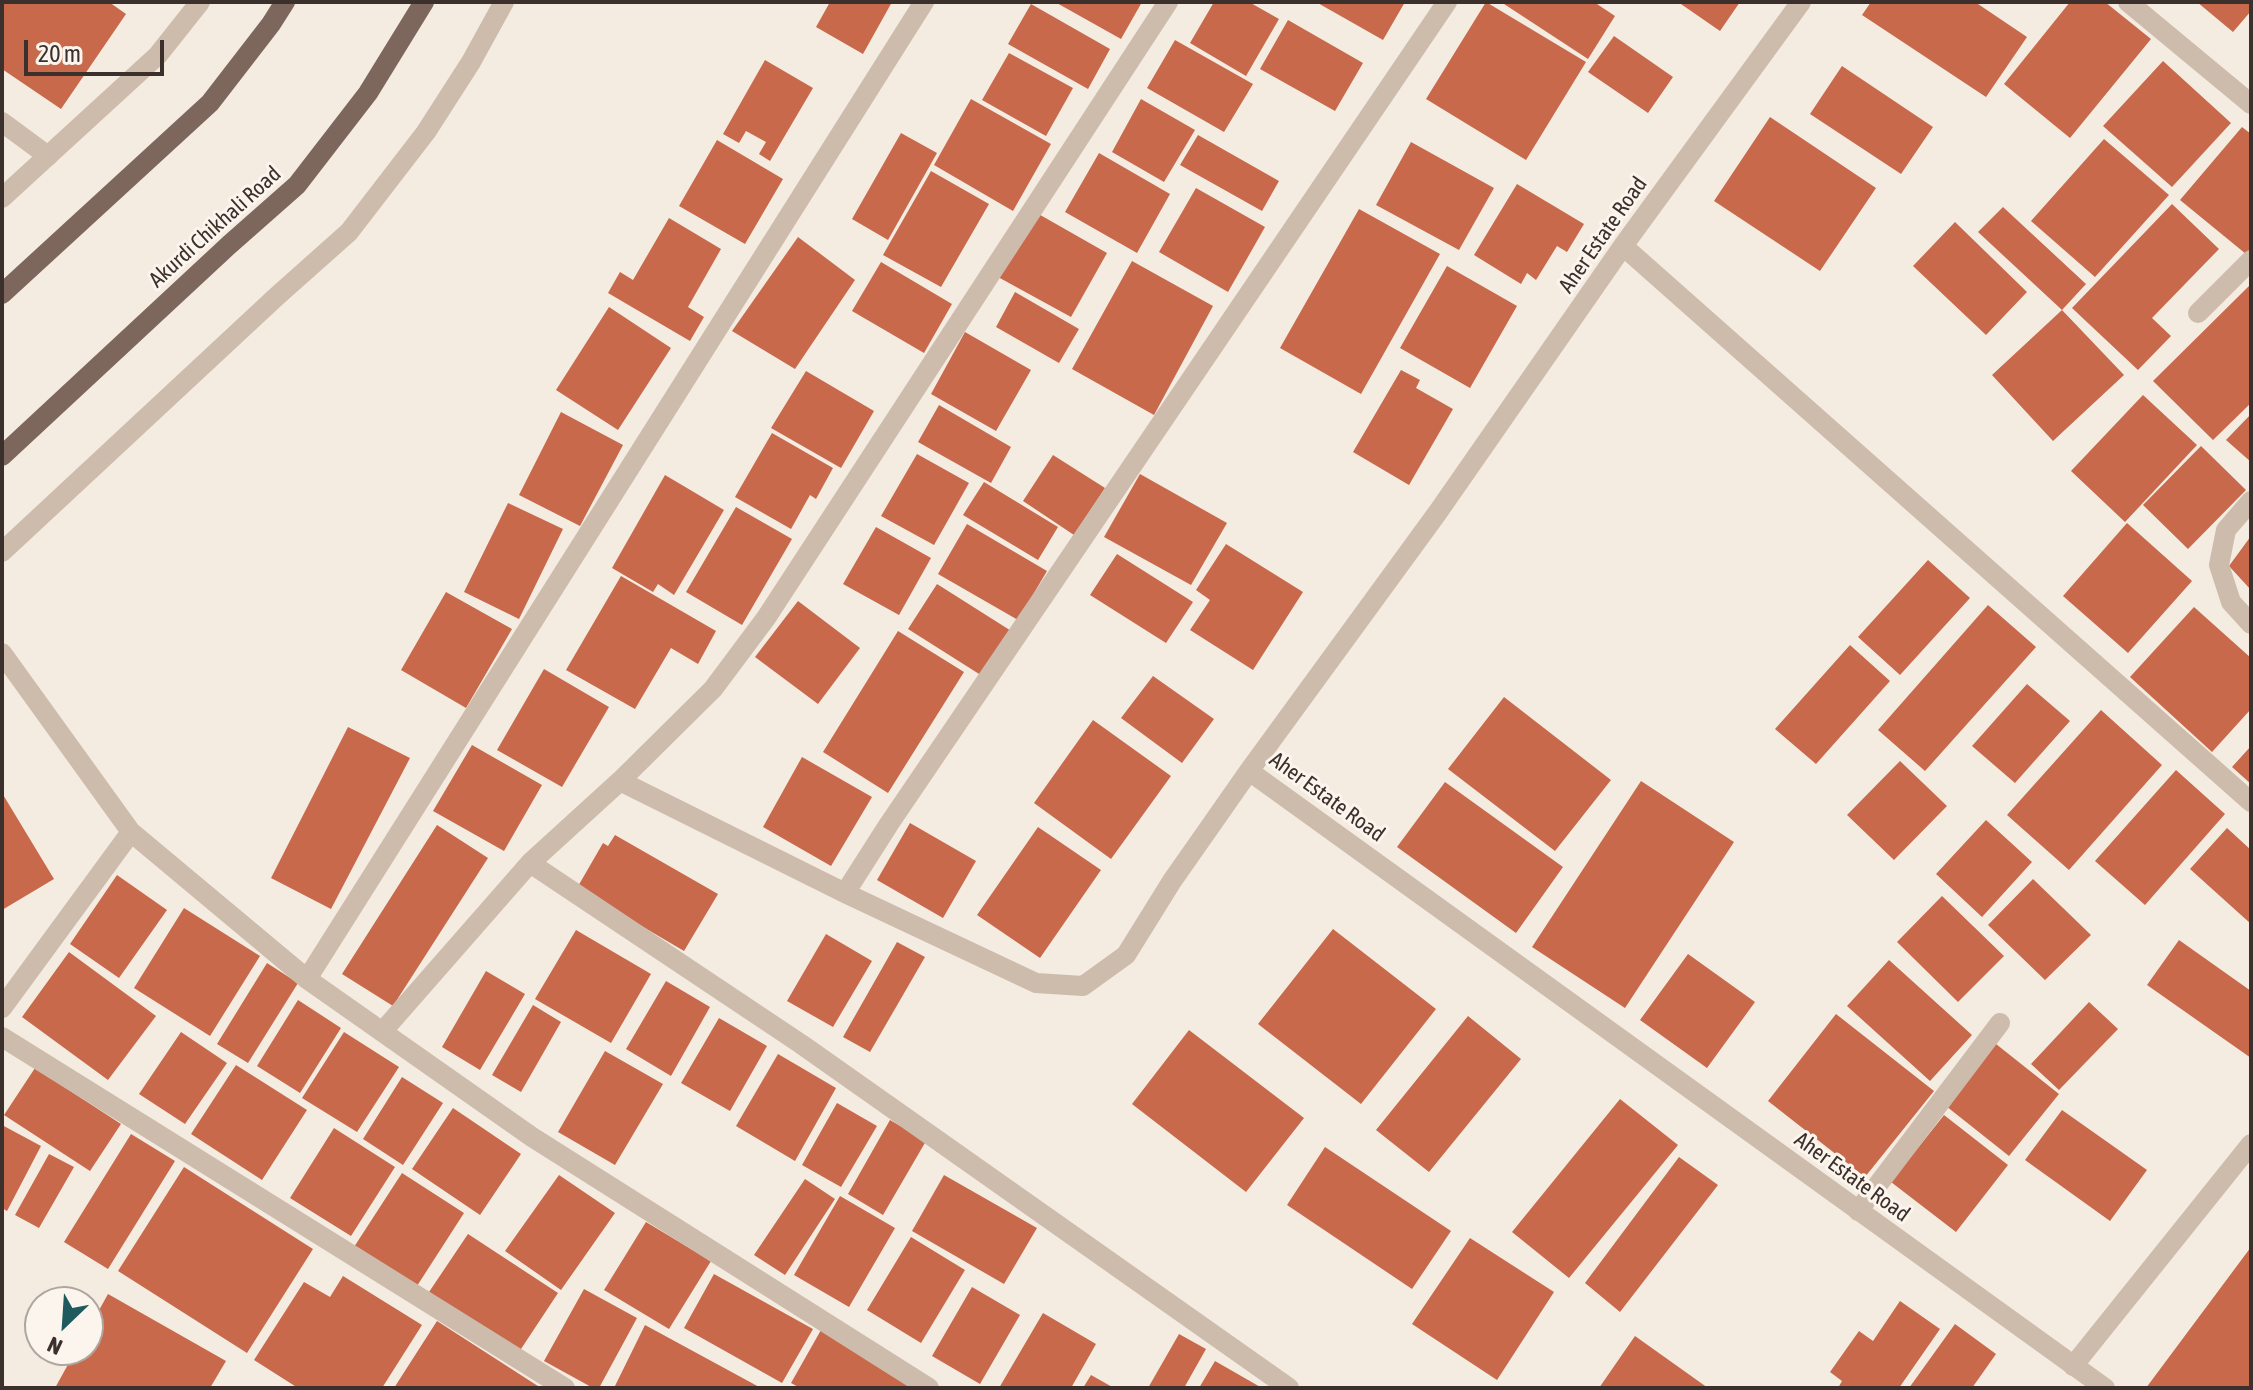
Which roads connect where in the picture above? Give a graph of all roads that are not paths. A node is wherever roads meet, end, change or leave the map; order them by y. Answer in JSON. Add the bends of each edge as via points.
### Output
{"nodes":[{"id":1,"x":200,"y":2,"type":"edge"},
{"id":2,"x":285,"y":2,"type":"edge"},
{"id":3,"x":424,"y":2,"type":"edge"},
{"id":4,"x":504,"y":2,"type":"edge"},
{"id":5,"x":924,"y":2,"type":"edge"},
{"id":6,"x":1168,"y":2,"type":"edge"},
{"id":7,"x":1447,"y":2,"type":"edge"},
{"id":8,"x":1801,"y":2,"type":"edge"},
{"id":9,"x":2128,"y":2,"type":"edge"},
{"id":10,"x":2251,"y":104,"type":"edge"},
{"id":11,"x":2,"y":122,"type":"edge"},
{"id":12,"x":48,"y":156,"type":"junction"},
{"id":13,"x":2,"y":198,"type":"edge"},
{"id":14,"x":1623,"y":246,"type":"junction"},
{"id":15,"x":2251,"y":260,"type":"edge"},
{"id":16,"x":2,"y":294,"type":"edge"},
{"id":17,"x":2198,"y":313,"type":"dead end"},
{"id":18,"x":2,"y":456,"type":"edge"},
{"id":19,"x":2251,"y":501,"type":"edge"},
{"id":20,"x":2,"y":552,"type":"edge"},
{"id":21,"x":2251,"y":624,"type":"edge"},
{"id":22,"x":2,"y":653,"type":"edge"},
{"id":23,"x":1249,"y":771,"type":"junction"},
{"id":24,"x":620,"y":781,"type":"junction"},
{"id":25,"x":2251,"y":802,"type":"edge"},
{"id":26,"x":131,"y":832,"type":"junction"},
{"id":27,"x":530,"y":863,"type":"junction"},
{"id":28,"x":845,"y":893,"type":"junction"},
{"id":29,"x":307,"y":979,"type":"junction"},
{"id":30,"x":2,"y":1008,"type":"edge"},
{"id":31,"x":2000,"y":1023,"type":"dead end"},
{"id":32,"x":382,"y":1032,"type":"junction"},
{"id":33,"x":2,"y":1037,"type":"edge"},
{"id":34,"x":2251,"y":1144,"type":"edge"},
{"id":35,"x":1858,"y":1211,"type":"junction"},
{"id":36,"x":2073,"y":1366,"type":"junction"},
{"id":37,"x":565,"y":1388,"type":"edge"},
{"id":38,"x":929,"y":1388,"type":"edge"},
{"id":39,"x":1289,"y":1388,"type":"edge"},
{"id":40,"x":2105,"y":1388,"type":"edge"}],
"edges":[{"from":1,"to":12,"type":"street","via":[[158,55]]},
{"from":2,"to":16,"type":"main road","via":[[210,103]]},
{"from":3,"to":18,"type":"main road","name":"Akurdi Chikhali Road","via":[[368,93],[297,185]]},
{"from":4,"to":20,"type":"street","via":[[426,132],[349,232]]},
{"from":5,"to":29,"type":"street"},
{"from":6,"to":24,"type":"street","via":[[766,618],[713,689]]},
{"from":7,"to":28,"type":"street"},
{"from":8,"to":14,"type":"street","name":"Aher Estate Road"},
{"from":9,"to":10,"type":"street"},
{"from":11,"to":12,"type":"street"},
{"from":12,"to":13,"type":"street"},
{"from":14,"to":23,"type":"street","name":"Aher Estate Road"},
{"from":14,"to":25,"type":"street"},
{"from":15,"to":17,"type":"street"},
{"from":19,"to":21,"type":"street","via":[[2226,530],[2219,565],[2231,602]]},
{"from":22,"to":26,"type":"street"},
{"from":23,"to":28,"type":"street","via":[[1126,955],[1083,986],[1036,983]]},
{"from":23,"to":35,"type":"street","name":"Aher Estate Road"},
{"from":24,"to":27,"type":"street"},
{"from":24,"to":28,"type":"street"},
{"from":26,"to":29,"type":"street"},
{"from":26,"to":30,"type":"street"},
{"from":27,"to":32,"type":"street"},
{"from":27,"to":39,"type":"street","via":[[801,1044]]},
{"from":29,"to":32,"type":"street"},
{"from":31,"to":35,"type":"street"},
{"from":32,"to":38,"type":"street","via":[[532,1137]]},
{"from":33,"to":37,"type":"street"},
{"from":34,"to":36,"type":"street"},
{"from":35,"to":36,"type":"street","name":"Aher Estate Road"},
{"from":36,"to":40,"type":"street","name":"Aher Estate Road"}]}
